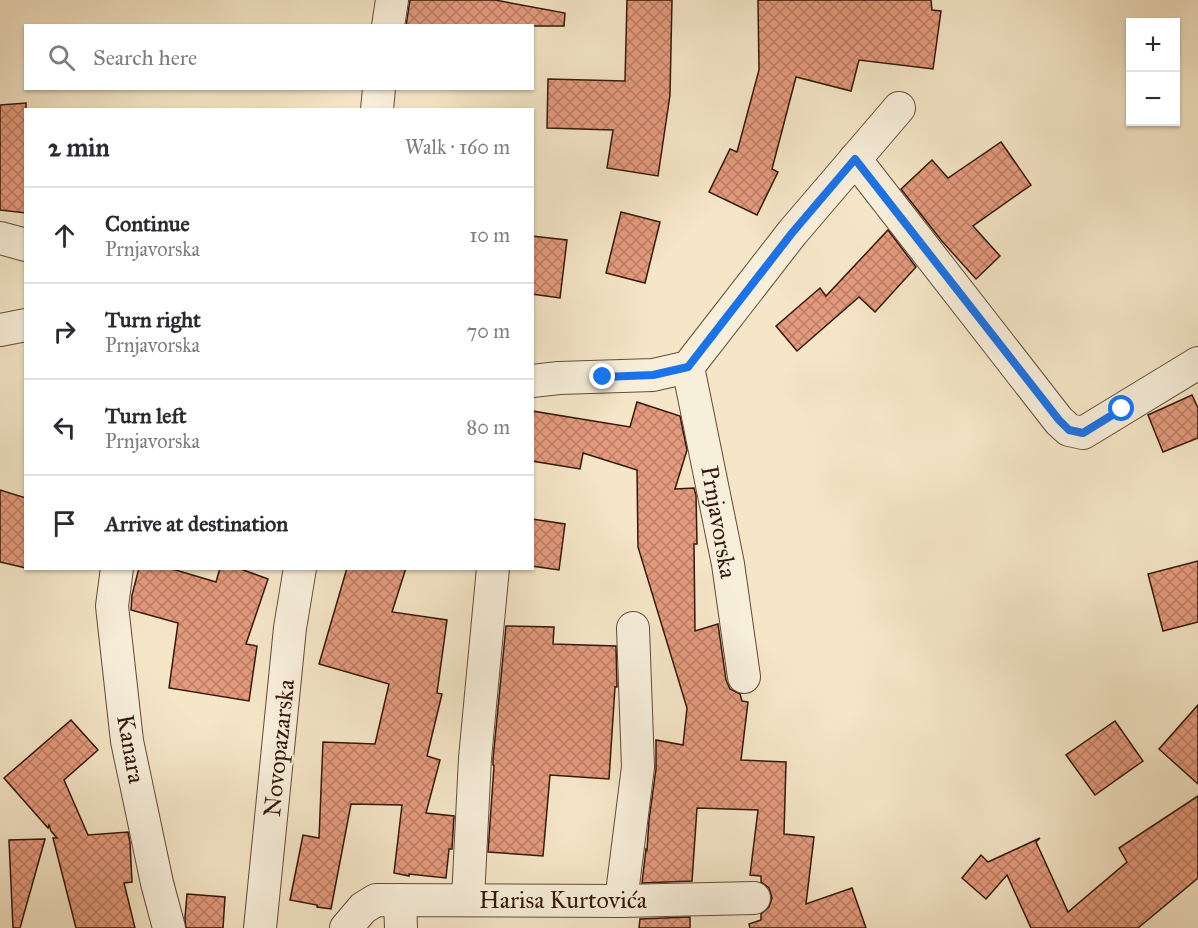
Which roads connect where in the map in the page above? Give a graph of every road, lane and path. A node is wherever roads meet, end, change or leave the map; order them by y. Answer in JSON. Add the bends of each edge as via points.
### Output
{"nodes":[{"id":1,"x":392,"y":0,"type":"edge"},
{"id":2,"x":388,"y":24,"type":"edge"},
{"id":3,"x":379,"y":90,"type":"edge"},
{"id":4,"x":377,"y":108,"type":"edge"},
{"id":5,"x":899,"y":108,"type":"dead end"},
{"id":6,"x":855,"y":159,"type":"junction"},
{"id":7,"x":0,"y":238,"type":"edge"},
{"id":8,"x":24,"y":244,"type":"edge"},
{"id":9,"x":24,"y":325,"type":"edge"},
{"id":10,"x":0,"y":330,"type":"edge"},
{"id":11,"x":1198,"y":363,"type":"edge"},
{"id":12,"x":688,"y":367,"type":"junction"},
{"id":13,"x":534,"y":381,"type":"edge"},
{"id":14,"x":117,"y":570,"type":"edge"},
{"id":15,"x":300,"y":570,"type":"edge"},
{"id":16,"x":493,"y":570,"type":"edge"},
{"id":17,"x":633,"y":628,"type":"dead end"},
{"id":18,"x":744,"y":677,"type":"dead end"},
{"id":19,"x":754,"y":898,"type":"dead end"},
{"id":20,"x":468,"y":899,"type":"junction"},
{"id":21,"x":621,"y":901,"type":"junction"},
{"id":22,"x":401,"y":914,"type":"edge"},
{"id":23,"x":169,"y":928,"type":"edge"},
{"id":24,"x":260,"y":928,"type":"edge"},
{"id":25,"x":346,"y":928,"type":"edge"}],
"edges":[{"from":1,"to":2,"type":"street"},
{"from":3,"to":4,"type":"street"},
{"from":5,"to":6,"type":"street"},
{"from":6,"to":11,"type":"street","via":[[1069,430],[1083,433]]},
{"from":6,"to":12,"type":"street"},
{"from":7,"to":8,"type":"street"},
{"from":9,"to":10,"type":"street"},
{"from":12,"to":13,"type":"street","via":[[653,375]]},
{"from":12,"to":18,"type":"street","name":"Prnjavorska","via":[[728,564]]},
{"from":14,"to":23,"type":"street","name":"Kanara","via":[[112,606],[127,741]]},
{"from":15,"to":24,"type":"street","name":"Novopazarska","via":[[290,628]]},
{"from":16,"to":20,"type":"street","via":[[475,758]]},
{"from":17,"to":21,"type":"street","via":[[638,767]]},
{"from":19,"to":21,"type":"street","name":"Harisa Kurtovića"},
{"from":20,"to":21,"type":"street","name":"Harisa Kurtovića"},
{"from":20,"to":22,"type":"street","name":"Harisa Kurtovića"},
{"from":22,"to":25,"type":"street","name":"Harisa Kurtovića","via":[[376,900],[363,908]]}]}
